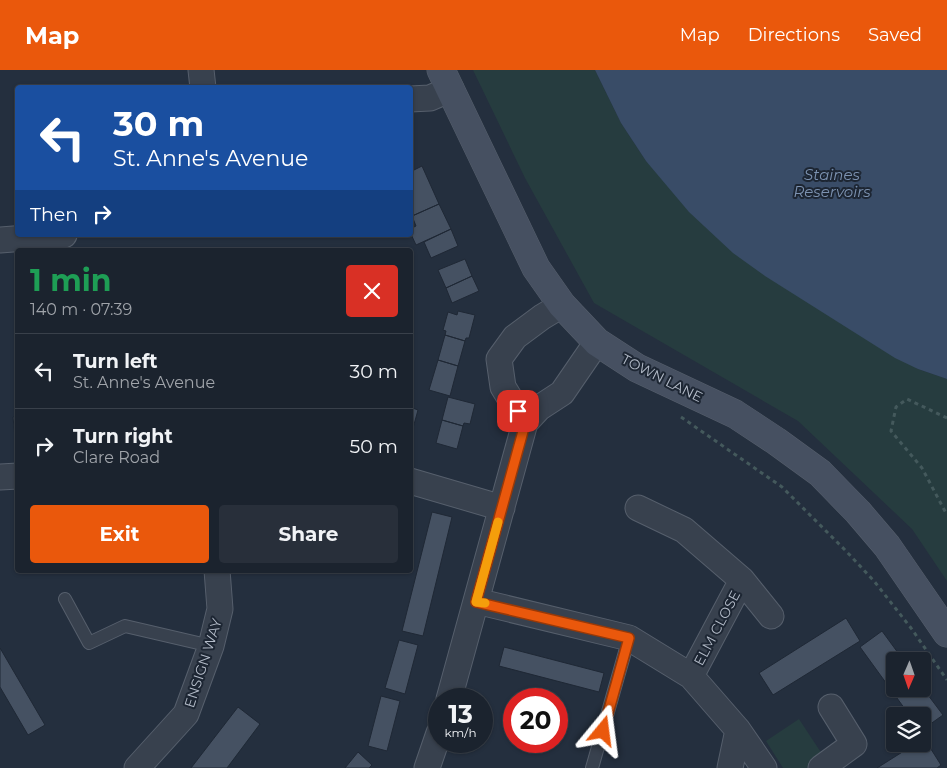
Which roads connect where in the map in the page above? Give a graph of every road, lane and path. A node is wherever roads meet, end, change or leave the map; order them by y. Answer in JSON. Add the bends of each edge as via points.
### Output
{"nodes":[{"id":1,"x":201,"y":70,"type":"edge"},
{"id":2,"x":446,"y":80,"type":"edge"},
{"id":3,"x":204,"y":85,"type":"edge"},
{"id":4,"x":413,"y":99,"type":"edge"},
{"id":5,"x":38,"y":237,"type":"edge"},
{"id":6,"x":0,"y":240,"type":"edge"},
{"id":7,"x":562,"y":305,"type":"junction"},
{"id":8,"x":598,"y":342,"type":"junction"},
{"id":9,"x":673,"y":412,"type":"dead end"},
{"id":10,"x":947,"y":418,"type":"edge"},
{"id":11,"x":525,"y":424,"type":"junction"},
{"id":12,"x":15,"y":476,"type":"edge"},
{"id":13,"x":0,"y":478,"type":"edge"},
{"id":14,"x":413,"y":483,"type":"edge"},
{"id":15,"x":502,"y":508,"type":"junction"},
{"id":16,"x":638,"y":508,"type":"dead end"},
{"id":17,"x":947,"y":515,"type":"edge"},
{"id":18,"x":217,"y":573,"type":"edge"},
{"id":19,"x":742,"y":580,"type":"junction"},
{"id":20,"x":65,"y":599,"type":"dead end"},
{"id":21,"x":476,"y":602,"type":"junction"},
{"id":22,"x":771,"y":616,"type":"dead end"},
{"id":23,"x":947,"y":633,"type":"edge"},
{"id":24,"x":629,"y":638,"type":"junction"},
{"id":25,"x":211,"y":646,"type":"junction"},
{"id":26,"x":692,"y":676,"type":"junction"},
{"id":27,"x":947,"y":680,"type":"edge"},
{"id":28,"x":452,"y":688,"type":"edge"},
{"id":29,"x":831,"y":707,"type":"dead end"},
{"id":30,"x":738,"y":730,"type":"junction"},
{"id":31,"x":432,"y":753,"type":"edge"},
{"id":32,"x":137,"y":768,"type":"edge"},
{"id":33,"x":427,"y":768,"type":"edge"},
{"id":34,"x":592,"y":768,"type":"edge"},
{"id":35,"x":730,"y":768,"type":"edge"},
{"id":36,"x":764,"y":768,"type":"edge"},
{"id":37,"x":821,"y":768,"type":"edge"}],
"edges":[{"from":1,"to":3,"type":"street"},
{"from":2,"to":4,"type":"street","via":[[430,98]]},
{"from":2,"to":7,"type":"main road","name":"TOWN LANE","via":[[536,268]]},
{"from":5,"to":6,"type":"street"},
{"from":7,"to":8,"type":"main road","name":"TOWN LANE"},
{"from":7,"to":11,"type":"street","via":[[515,337],[499,359],[504,387]]},
{"from":8,"to":11,"type":"street","via":[[562,393],[539,408]]},
{"from":8,"to":23,"type":"main road","name":"TOWN LANE","via":[[638,368],[735,414],[820,473],[887,546]]},
{"from":9,"to":27,"type":"path","via":[[782,487],[874,581]]},
{"from":10,"to":17,"type":"path","via":[[907,399],[896,408],[891,431],[922,468]]},
{"from":11,"to":15,"type":"street"},
{"from":12,"to":13,"type":"street"},
{"from":14,"to":15,"type":"street"},
{"from":15,"to":21,"type":"street"},
{"from":16,"to":19,"type":"street","name":"ELM CLOSE","via":[[684,530]]},
{"from":18,"to":25,"type":"street","name":"ENSIGN WAY","via":[[220,609]]},
{"from":19,"to":22,"type":"street","name":"ELM CLOSE"},
{"from":19,"to":26,"type":"street","name":"ELM CLOSE"},
{"from":20,"to":25,"type":"lane","via":[[89,642],[126,626]]},
{"from":21,"to":24,"type":"street"},
{"from":21,"to":28,"type":"street"},
{"from":24,"to":26,"type":"street"},
{"from":24,"to":34,"type":"lane"},
{"from":25,"to":32,"type":"street","name":"ENSIGN WAY","via":[[186,714]]},
{"from":26,"to":30,"type":"street"},
{"from":29,"to":37,"type":"street","via":[[854,744]]},
{"from":30,"to":35,"type":"street"},
{"from":30,"to":36,"type":"street"},
{"from":31,"to":33,"type":"street"}]}
